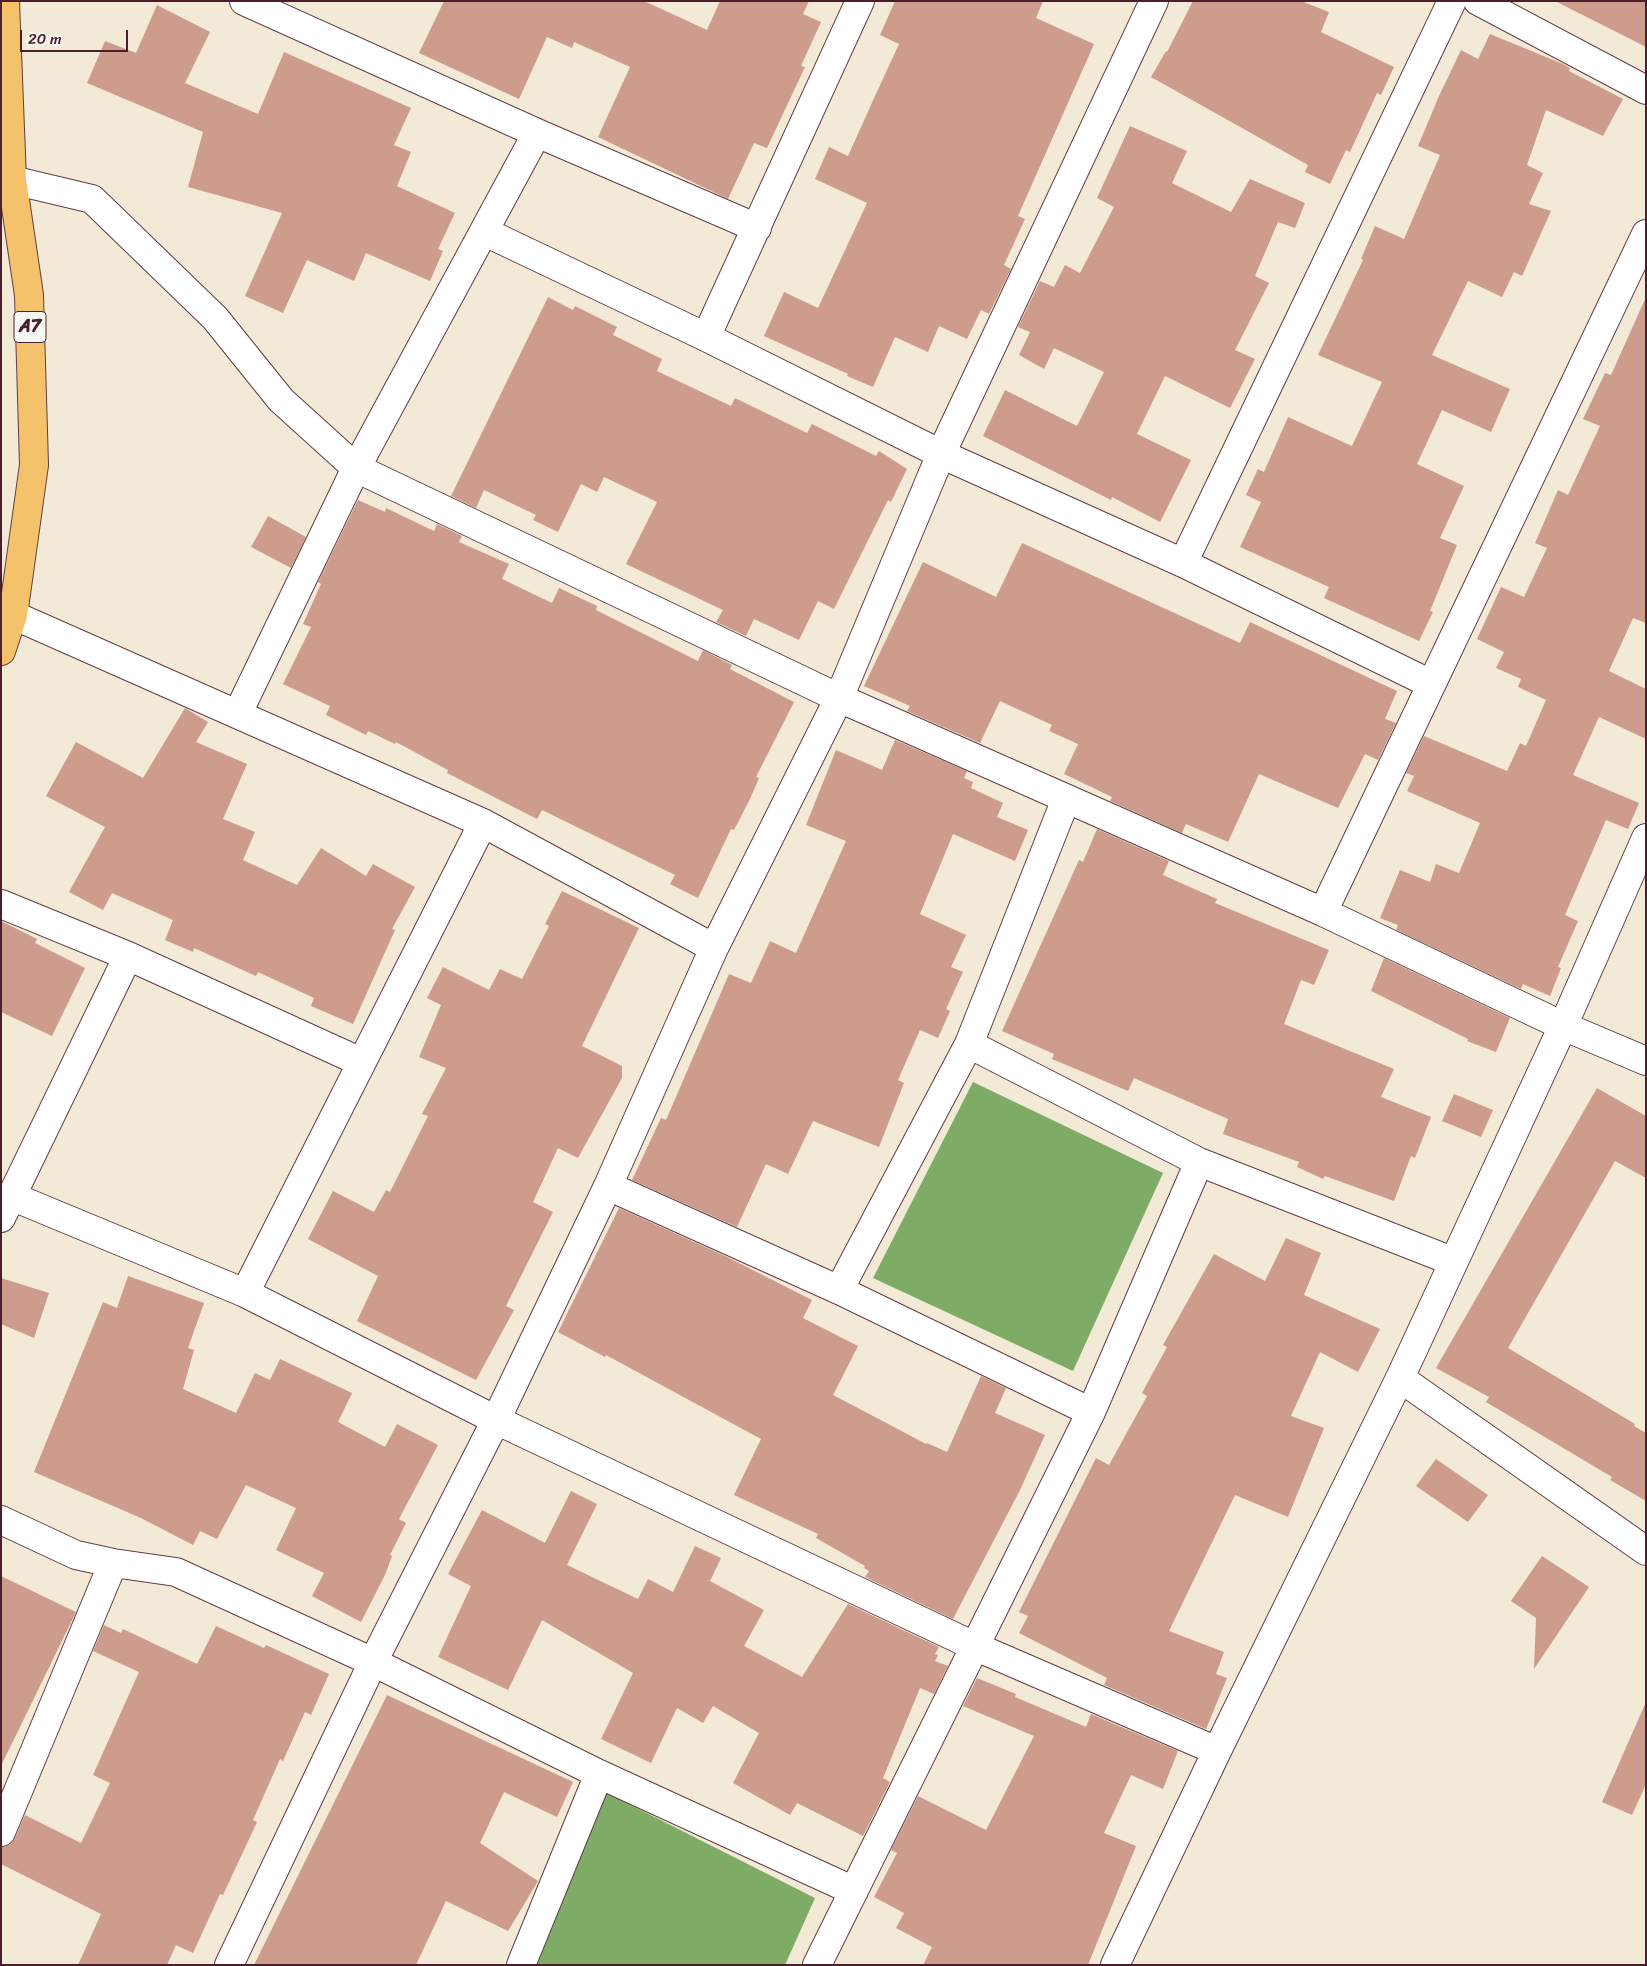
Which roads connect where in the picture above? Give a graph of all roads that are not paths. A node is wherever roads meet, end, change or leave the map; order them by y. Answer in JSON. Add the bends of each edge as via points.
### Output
{"nodes":[{"id":1,"x":5,"y":1,"type":"edge"},
{"id":2,"x":244,"y":1,"type":"edge"},
{"id":3,"x":860,"y":1,"type":"edge"},
{"id":4,"x":1154,"y":1,"type":"edge"},
{"id":5,"x":1452,"y":1,"type":"edge"},
{"id":6,"x":1478,"y":1,"type":"edge"},
{"id":7,"x":1646,"y":90,"type":"edge"},
{"id":8,"x":537,"y":133,"type":"junction"},
{"id":9,"x":12,"y":180,"type":"junction"},
{"id":10,"x":757,"y":228,"type":"junction"},
{"id":11,"x":485,"y":232,"type":"junction"},
{"id":12,"x":1646,"y":234,"type":"edge"},
{"id":13,"x":706,"y":338,"type":"junction"},
{"id":14,"x":941,"y":454,"type":"junction"},
{"id":15,"x":356,"y":468,"type":"junction"},
{"id":16,"x":1184,"y":563,"type":"junction"},
{"id":17,"x":7,"y":614,"type":"edge"},
{"id":18,"x":1,"y":650,"type":"edge"},
{"id":19,"x":1431,"y":684,"type":"junction"},
{"id":20,"x":839,"y":698,"type":"junction"},
{"id":21,"x":238,"y":713,"type":"junction"},
{"id":22,"x":1066,"y":799,"type":"junction"},
{"id":23,"x":483,"y":823,"type":"junction"},
{"id":24,"x":1646,"y":838,"type":"edge"},
{"id":25,"x":1,"y":904,"type":"edge"},
{"id":26,"x":1323,"y":912,"type":"junction"},
{"id":27,"x":714,"y":948,"type":"junction"},
{"id":28,"x":128,"y":956,"type":"junction"},
{"id":29,"x":1563,"y":1026,"type":"junction"},
{"id":30,"x":968,"y":1044,"type":"junction"},
{"id":31,"x":1646,"y":1061,"type":"edge"},
{"id":32,"x":361,"y":1062,"type":"junction"},
{"id":33,"x":1199,"y":1162,"type":"junction"},
{"id":34,"x":608,"y":1186,"type":"junction"},
{"id":35,"x":6,"y":1207,"type":"edge"},
{"id":36,"x":1452,"y":1261,"type":"junction"},
{"id":37,"x":839,"y":1290,"type":"junction"},
{"id":38,"x":245,"y":1293,"type":"junction"},
{"id":39,"x":1400,"y":1378,"type":"junction"},
{"id":40,"x":1090,"y":1412,"type":"junction"},
{"id":41,"x":496,"y":1420,"type":"junction"},
{"id":42,"x":1,"y":1520,"type":"edge"},
{"id":43,"x":1646,"y":1551,"type":"edge"},
{"id":44,"x":113,"y":1563,"type":"junction"},
{"id":45,"x":974,"y":1646,"type":"junction"},
{"id":46,"x":373,"y":1662,"type":"junction"},
{"id":47,"x":1217,"y":1751,"type":"junction"},
{"id":48,"x":599,"y":1774,"type":"junction"},
{"id":49,"x":1,"y":1832,"type":"edge"},
{"id":50,"x":854,"y":1891,"type":"junction"},
{"id":51,"x":229,"y":1965,"type":"edge"},
{"id":52,"x":521,"y":1965,"type":"edge"},
{"id":53,"x":817,"y":1965,"type":"edge"},
{"id":54,"x":1115,"y":1965,"type":"edge"}],
"edges":[{"from":1,"to":9,"type":"highway","number":"A7"},
{"from":2,"to":8,"type":"street"},
{"from":3,"to":10,"type":"street"},
{"from":4,"to":14,"type":"street"},
{"from":5,"to":16,"type":"street"},
{"from":6,"to":7,"type":"street"},
{"from":8,"to":10,"type":"street"},
{"from":8,"to":11,"type":"street"},
{"from":9,"to":15,"type":"street","via":[[92,199],[215,318],[282,400]]},
{"from":9,"to":17,"type":"highway","number":"A7","via":[[29,295],[34,465]]},
{"from":10,"to":13,"type":"street"},
{"from":11,"to":13,"type":"street"},
{"from":11,"to":15,"type":"street"},
{"from":12,"to":19,"type":"street"},
{"from":13,"to":14,"type":"street"},
{"from":14,"to":16,"type":"street"},
{"from":14,"to":20,"type":"street"},
{"from":15,"to":20,"type":"street"},
{"from":15,"to":21,"type":"street"},
{"from":16,"to":19,"type":"street"},
{"from":17,"to":18,"type":"highway","number":"A7"},
{"from":17,"to":21,"type":"street"},
{"from":19,"to":26,"type":"street"},
{"from":20,"to":22,"type":"street"},
{"from":20,"to":27,"type":"street"},
{"from":21,"to":23,"type":"street"},
{"from":22,"to":26,"type":"street"},
{"from":22,"to":30,"type":"street"},
{"from":23,"to":27,"type":"street"},
{"from":23,"to":32,"type":"street"},
{"from":24,"to":29,"type":"street"},
{"from":25,"to":28,"type":"street"},
{"from":26,"to":29,"type":"street"},
{"from":27,"to":34,"type":"street"},
{"from":28,"to":32,"type":"street"},
{"from":28,"to":35,"type":"street"},
{"from":29,"to":31,"type":"street"},
{"from":29,"to":36,"type":"street"},
{"from":30,"to":33,"type":"street"},
{"from":30,"to":37,"type":"street"},
{"from":32,"to":38,"type":"street"},
{"from":33,"to":36,"type":"street"},
{"from":33,"to":40,"type":"street"},
{"from":34,"to":37,"type":"street"},
{"from":34,"to":41,"type":"street"},
{"from":35,"to":38,"type":"street"},
{"from":36,"to":39,"type":"street"},
{"from":37,"to":40,"type":"street"},
{"from":38,"to":41,"type":"street"},
{"from":39,"to":43,"type":"street"},
{"from":39,"to":47,"type":"street"},
{"from":40,"to":45,"type":"street"},
{"from":41,"to":45,"type":"street"},
{"from":41,"to":46,"type":"street"},
{"from":42,"to":44,"type":"street","via":[[76,1555]]},
{"from":44,"to":46,"type":"street","via":[[176,1572]]},
{"from":44,"to":49,"type":"street"},
{"from":45,"to":47,"type":"street"},
{"from":45,"to":50,"type":"street"},
{"from":46,"to":48,"type":"street"},
{"from":46,"to":51,"type":"street"},
{"from":47,"to":54,"type":"street"},
{"from":48,"to":50,"type":"street"},
{"from":48,"to":52,"type":"street"},
{"from":50,"to":53,"type":"street"}]}
